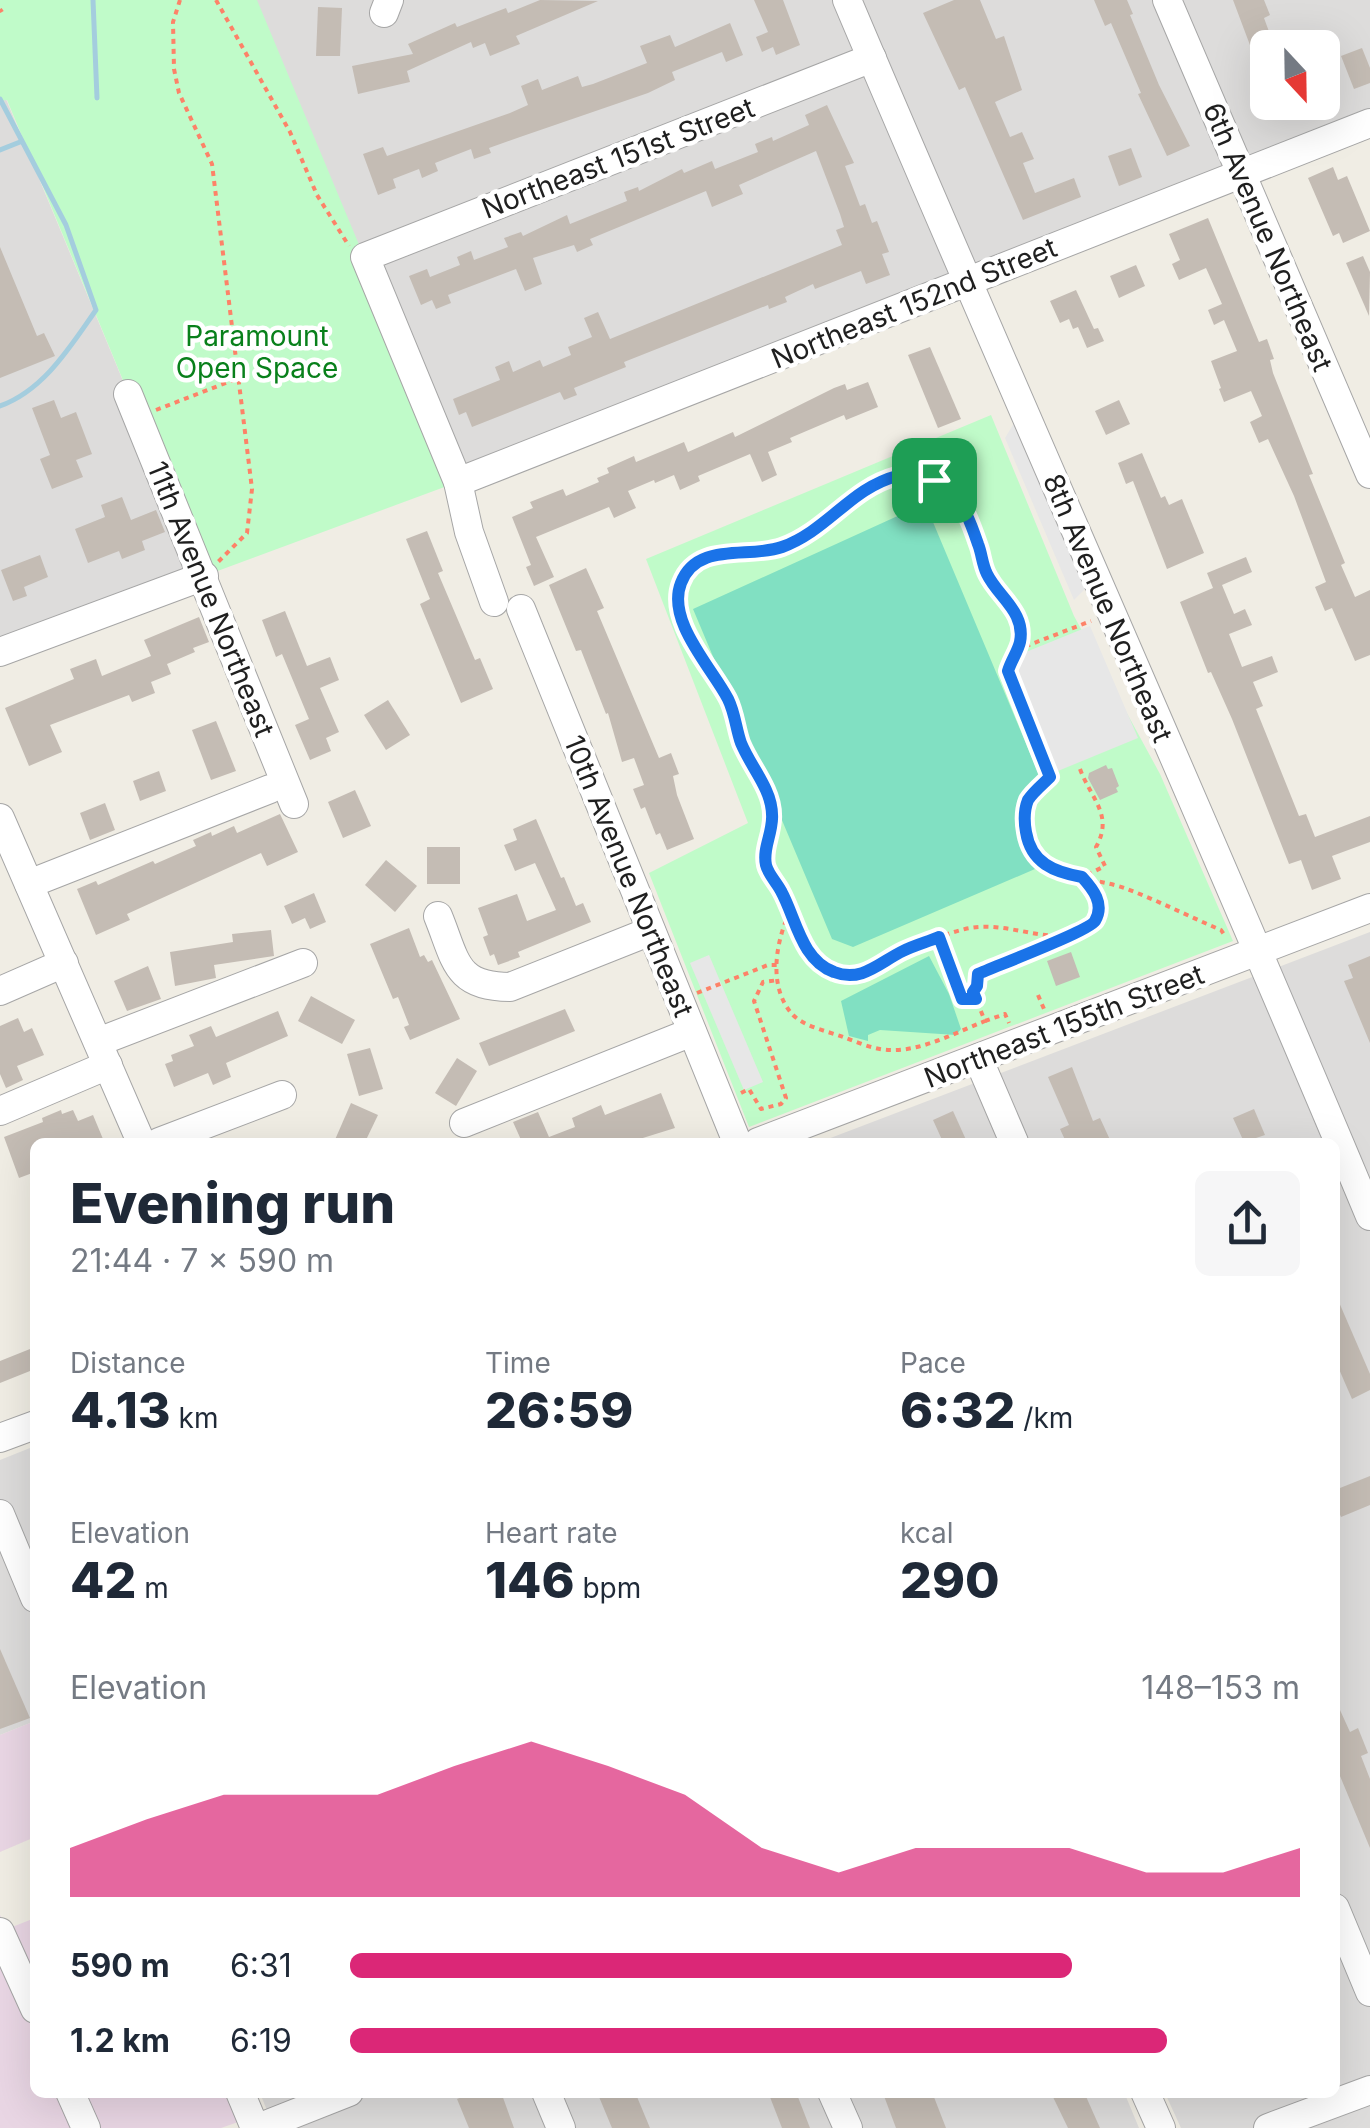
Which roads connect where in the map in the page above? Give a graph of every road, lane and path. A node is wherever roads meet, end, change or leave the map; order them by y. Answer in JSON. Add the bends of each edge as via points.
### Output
{"nodes":[{"id":1,"x":180,"y":0,"type":"edge"},
{"id":2,"x":216,"y":0,"type":"edge"},
{"id":3,"x":847,"y":0,"type":"edge"},
{"id":4,"x":1167,"y":0,"type":"edge"},
{"id":5,"x":872,"y":58,"type":"junction"},
{"id":6,"x":1370,"y":123,"type":"edge"},
{"id":7,"x":1240,"y":174,"type":"junction"},
{"id":8,"x":365,"y":256,"type":"junction"},
{"id":9,"x":968,"y":283,"type":"junction"},
{"id":10,"x":238,"y":379,"type":"junction"},
{"id":11,"x":133,"y":406,"type":"joint"},
{"id":12,"x":1370,"y":474,"type":"edge"},
{"id":13,"x":458,"y":482,"type":"junction"},
{"id":14,"x":204,"y":576,"type":"junction"},
{"id":15,"x":1110,"y":614,"type":"junction"},
{"id":16,"x":1016,"y":650,"type":"junction"},
{"id":17,"x":0,"y":652,"type":"edge"},
{"id":18,"x":1080,"y":769,"type":"dead end"},
{"id":19,"x":0,"y":818,"type":"edge"},
{"id":20,"x":1082,"y":877,"type":"junction"},
{"id":21,"x":29,"y":884,"type":"junction"},
{"id":22,"x":1370,"y":908,"type":"edge"},
{"id":23,"x":790,"y":911,"type":"junction"},
{"id":24,"x":438,"y":916,"type":"dead end"},
{"id":25,"x":652,"y":931,"type":"junction"},
{"id":26,"x":1064,"y":936,"type":"junction"},
{"id":27,"x":939,"y":937,"type":"junction"},
{"id":28,"x":1228,"y":940,"type":"dead end"},
{"id":29,"x":1259,"y":952,"type":"junction"},
{"id":30,"x":303,"y":963,"type":"dead end"},
{"id":31,"x":64,"y":964,"type":"junction"},
{"id":32,"x":778,"y":964,"type":"junction"},
{"id":33,"x":779,"y":980,"type":"junction"},
{"id":34,"x":0,"y":991,"type":"edge"},
{"id":35,"x":1038,"y":995,"type":"dead end"},
{"id":36,"x":976,"y":999,"type":"junction"},
{"id":37,"x":680,"y":1000,"type":"junction"},
{"id":38,"x":1046,"y":1013,"type":"dead end"},
{"id":39,"x":985,"y":1022,"type":"junction"},
{"id":40,"x":1011,"y":1027,"type":"dead end"},
{"id":41,"x":692,"y":1032,"type":"junction"},
{"id":42,"x":103,"y":1054,"type":"junction"},
{"id":43,"x":978,"y":1058,"type":"junction"},
{"id":44,"x":740,"y":1094,"type":"dead end"},
{"id":45,"x":282,"y":1096,"type":"dead end"},
{"id":46,"x":0,"y":1111,"type":"edge"},
{"id":47,"x":464,"y":1122,"type":"dead end"},
{"id":48,"x":139,"y":1138,"type":"edge"},
{"id":49,"x":170,"y":1138,"type":"edge"},
{"id":50,"x":734,"y":1138,"type":"edge"},
{"id":51,"x":768,"y":1138,"type":"edge"},
{"id":52,"x":1012,"y":1138,"type":"edge"},
{"id":53,"x":1337,"y":1138,"type":"edge"},
{"id":54,"x":1340,"y":1145,"type":"edge"},
{"id":55,"x":1370,"y":1216,"type":"edge"},
{"id":56,"x":30,"y":1427,"type":"edge"},
{"id":57,"x":0,"y":1438,"type":"edge"},
{"id":58,"x":0,"y":1514,"type":"edge"},
{"id":59,"x":30,"y":1586,"type":"edge"},
{"id":60,"x":1340,"y":1920,"type":"edge"},
{"id":61,"x":0,"y":1932,"type":"edge"},
{"id":62,"x":1370,"y":1992,"type":"edge"},
{"id":63,"x":30,"y":1998,"type":"edge"},
{"id":64,"x":1370,"y":2090,"type":"edge"},
{"id":65,"x":73,"y":2098,"type":"edge"},
{"id":66,"x":243,"y":2098,"type":"edge"},
{"id":67,"x":334,"y":2098,"type":"edge"},
{"id":68,"x":548,"y":2098,"type":"edge"},
{"id":69,"x":835,"y":2098,"type":"edge"},
{"id":70,"x":1148,"y":2098,"type":"edge"},
{"id":71,"x":1281,"y":2098,"type":"edge"},
{"id":72,"x":1285,"y":2125,"type":"edge"},
{"id":73,"x":86,"y":2128,"type":"edge"},
{"id":74,"x":256,"y":2128,"type":"edge"},
{"id":75,"x":561,"y":2128,"type":"edge"},
{"id":76,"x":848,"y":2128,"type":"edge"},
{"id":77,"x":1160,"y":2128,"type":"edge"}],
"edges":[{"from":1,"to":10,"type":"path","via":[[173,22],[174,70],[212,164]]},
{"from":2,"to":8,"type":"path","via":[[290,132],[317,196],[352,250]]},
{"from":3,"to":5,"type":"street","name":"8th Avenue Northeast"},
{"from":4,"to":7,"type":"street","name":"6th Avenue Northeast"},
{"from":5,"to":8,"type":"street","name":"Northeast 151st Street"},
{"from":5,"to":9,"type":"street","name":"8th Avenue Northeast"},
{"from":6,"to":7,"type":"street","name":"Northeast 152nd Street"},
{"from":7,"to":9,"type":"street","name":"Northeast 152nd Street"},
{"from":7,"to":12,"type":"street","name":"6th Avenue Northeast"},
{"from":8,"to":13,"type":"street","name":"10th Avenue Northeast"},
{"from":9,"to":13,"type":"street","name":"Northeast 152nd Street"},
{"from":9,"to":15,"type":"street","name":"8th Avenue Northeast"},
{"from":10,"to":11,"type":"path"},
{"from":10,"to":14,"type":"path","via":[[252,489],[247,534]]},
{"from":11,"to":14,"type":"street","name":"11th Avenue Northeast"},
{"from":13,"to":25,"type":"street","name":"10th Avenue Northeast","via":[[469,532]]},
{"from":14,"to":17,"type":"street"},
{"from":14,"to":21,"type":"street","name":"11th Avenue Northeast","via":[[282,797]]},
{"from":15,"to":16,"type":"path"},
{"from":15,"to":29,"type":"street","name":"8th Avenue Northeast","via":[[1112,644],[1141,710]]},
{"from":16,"to":20,"type":"path","via":[[1008,671],[1050,777],[1024,812],[1028,843],[1044,864]]},
{"from":16,"to":23,"type":"path","via":[[1016,612],[985,570],[957,497],[934,480],[881,480],[808,536],[761,553],[700,559],[688,568],[679,586],[684,624],[727,697],[767,792],[773,829],[766,866]]},
{"from":18,"to":20,"type":"path","via":[[1106,824],[1096,846],[1104,866]]},
{"from":19,"to":21,"type":"street"},
{"from":20,"to":26,"type":"path","via":[[1096,893],[1096,920]]},
{"from":20,"to":28,"type":"path","via":[[1148,898],[1221,930]]},
{"from":21,"to":31,"type":"street"},
{"from":22,"to":29,"type":"street","name":"Northeast 155th Street"},
{"from":23,"to":27,"type":"path","via":[[814,958],[834,973],[875,969]]},
{"from":23,"to":32,"type":"path","via":[[776,949]]},
{"from":24,"to":25,"type":"street","via":[[469,980],[488,987],[510,986]]},
{"from":25,"to":37,"type":"street","name":"10th Avenue Northeast"},
{"from":26,"to":27,"type":"path","via":[[980,927]]},
{"from":26,"to":36,"type":"path","via":[[978,974]]},
{"from":27,"to":36,"type":"path","via":[[962,999]]},
{"from":29,"to":43,"type":"street","name":"Northeast 155th Street"},
{"from":29,"to":53,"type":"street","name":"8th Avenue Northeast"},
{"from":30,"to":42,"type":"street"},
{"from":31,"to":34,"type":"street"},
{"from":31,"to":42,"type":"street"},
{"from":32,"to":33,"type":"path"},
{"from":32,"to":37,"type":"path"},
{"from":33,"to":39,"type":"path","via":[[795,1017],[886,1050]]},
{"from":33,"to":44,"type":"path","via":[[764,982],[754,1001],[786,1098],[761,1109],[750,1090]]},
{"from":35,"to":38,"type":"path"},
{"from":36,"to":39,"type":"path"},
{"from":37,"to":41,"type":"street","name":"10th Avenue Northeast"},
{"from":39,"to":40,"type":"path","via":[[1006,1014]]},
{"from":41,"to":47,"type":"street"},
{"from":41,"to":50,"type":"street","name":"10th Avenue Northeast"},
{"from":42,"to":46,"type":"street"},
{"from":42,"to":48,"type":"street"},
{"from":43,"to":51,"type":"street","name":"Northeast 155th Street"},
{"from":43,"to":52,"type":"street"},
{"from":45,"to":49,"type":"street"},
{"from":54,"to":55,"type":"street","name":"8th Avenue Northeast"},
{"from":56,"to":57,"type":"street"},
{"from":58,"to":59,"type":"street"},
{"from":60,"to":62,"type":"street"},
{"from":61,"to":63,"type":"street"},
{"from":64,"to":72,"type":"street"},
{"from":65,"to":73,"type":"street"},
{"from":66,"to":74,"type":"street"},
{"from":67,"to":74,"type":"street"},
{"from":68,"to":75,"type":"street"},
{"from":69,"to":76,"type":"street"},
{"from":70,"to":77,"type":"street"},
{"from":71,"to":72,"type":"street"}]}
